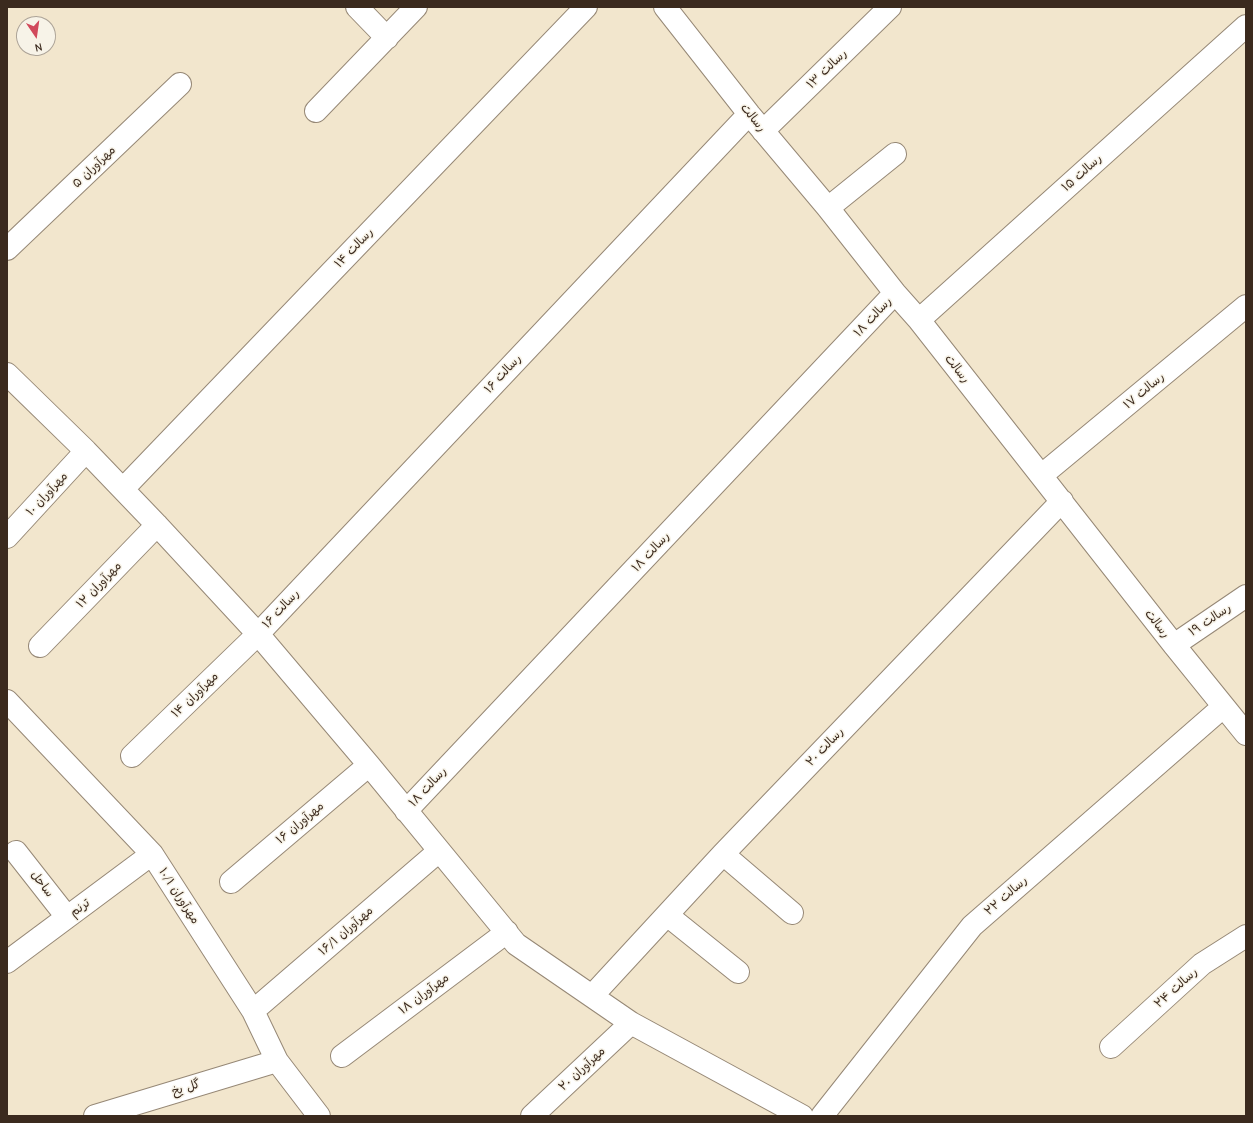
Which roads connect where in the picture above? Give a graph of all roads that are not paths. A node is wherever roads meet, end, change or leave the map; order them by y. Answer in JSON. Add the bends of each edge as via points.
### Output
{"nodes":[{"id":1,"x":357,"y":7,"type":"edge"},
{"id":2,"x":416,"y":7,"type":"edge"},
{"id":3,"x":586,"y":7,"type":"edge"},
{"id":4,"x":665,"y":7,"type":"edge"},
{"id":5,"x":890,"y":7,"type":"edge"},
{"id":6,"x":1246,"y":26,"type":"edge"},
{"id":7,"x":387,"y":38,"type":"junction"},
{"id":8,"x":180,"y":84,"type":"dead end"},
{"id":9,"x":316,"y":112,"type":"dead end"},
{"id":10,"x":749,"y":114,"type":"junction"},
{"id":11,"x":763,"y":131,"type":"junction"},
{"id":12,"x":895,"y":154,"type":"dead end"},
{"id":13,"x":828,"y":208,"type":"junction"},
{"id":14,"x":7,"y":249,"type":"edge"},
{"id":15,"x":895,"y":293,"type":"junction"},
{"id":16,"x":1246,"y":306,"type":"edge"},
{"id":17,"x":919,"y":320,"type":"junction"},
{"id":18,"x":7,"y":374,"type":"edge"},
{"id":19,"x":86,"y":451,"type":"junction"},
{"id":20,"x":1042,"y":475,"type":"junction"},
{"id":21,"x":123,"y":489,"type":"junction"},
{"id":22,"x":1062,"y":501,"type":"junction"},
{"id":23,"x":157,"y":525,"type":"junction"},
{"id":24,"x":7,"y":537,"type":"edge"},
{"id":25,"x":1246,"y":596,"type":"edge"},
{"id":26,"x":258,"y":634,"type":"junction"},
{"id":27,"x":1174,"y":645,"type":"junction"},
{"id":28,"x":40,"y":646,"type":"dead end"},
{"id":29,"x":7,"y":701,"type":"edge"},
{"id":30,"x":1223,"y":707,"type":"junction"},
{"id":31,"x":1246,"y":734,"type":"edge"},
{"id":32,"x":132,"y":756,"type":"dead end"},
{"id":33,"x":369,"y":765,"type":"junction"},
{"id":34,"x":406,"y":811,"type":"junction"},
{"id":35,"x":439,"y":851,"type":"junction"},
{"id":36,"x":16,"y":852,"type":"dead end"},
{"id":37,"x":152,"y":854,"type":"junction"},
{"id":38,"x":723,"y":854,"type":"junction"},
{"id":39,"x":231,"y":882,"type":"dead end"},
{"id":40,"x":792,"y":913,"type":"dead end"},
{"id":41,"x":667,"y":915,"type":"junction"},
{"id":42,"x":67,"y":917,"type":"junction"},
{"id":43,"x":507,"y":932,"type":"junction"},
{"id":44,"x":1246,"y":936,"type":"edge"},
{"id":45,"x":7,"y":962,"type":"edge"},
{"id":46,"x":738,"y":972,"type":"dead end"},
{"id":47,"x":592,"y":996,"type":"junction"},
{"id":48,"x":253,"y":1011,"type":"junction"},
{"id":49,"x":631,"y":1023,"type":"junction"},
{"id":50,"x":1111,"y":1047,"type":"dead end"},
{"id":51,"x":342,"y":1056,"type":"dead end"},
{"id":52,"x":276,"y":1061,"type":"junction"},
{"id":53,"x":95,"y":1116,"type":"edge"},
{"id":54,"x":319,"y":1116,"type":"edge"},
{"id":55,"x":532,"y":1116,"type":"edge"},
{"id":56,"x":802,"y":1116,"type":"edge"},
{"id":57,"x":822,"y":1116,"type":"edge"}],
"edges":[{"from":1,"to":7,"type":"street"},
{"from":2,"to":7,"type":"street"},
{"from":3,"to":21,"type":"street","name":"رسالت ۱۴"},
{"from":4,"to":10,"type":"street","name":"رسالت"},
{"from":5,"to":11,"type":"street","name":"رسالت ۱۳"},
{"from":6,"to":17,"type":"street","name":"رسالت ۱۵"},
{"from":7,"to":9,"type":"street"},
{"from":8,"to":14,"type":"street","name":"مهرآوران ۵"},
{"from":10,"to":11,"type":"street","name":"رسالت"},
{"from":10,"to":26,"type":"street","name":"رسالت ۱۶"},
{"from":11,"to":13,"type":"street","name":"رسالت"},
{"from":12,"to":13,"type":"street"},
{"from":13,"to":15,"type":"street","name":"رسالت"},
{"from":15,"to":17,"type":"street","name":"رسالت"},
{"from":15,"to":34,"type":"street","name":"رسالت ۱۸"},
{"from":16,"to":20,"type":"street","name":"رسالت ۱۷"},
{"from":17,"to":20,"type":"street","name":"رسالت"},
{"from":18,"to":19,"type":"street"},
{"from":19,"to":21,"type":"street"},
{"from":19,"to":24,"type":"street","name":"مهرآوران ۱۰"},
{"from":20,"to":22,"type":"street","name":"رسالت"},
{"from":21,"to":23,"type":"street"},
{"from":22,"to":27,"type":"street","name":"رسالت"},
{"from":22,"to":38,"type":"street","name":"رسالت ۲۰"},
{"from":23,"to":26,"type":"street"},
{"from":23,"to":28,"type":"street","name":"مهرآوران ۱۲"},
{"from":25,"to":27,"type":"street","name":"رسالت ۱۹"},
{"from":26,"to":32,"type":"street","name":"۱۴ مهرآوران"},
{"from":26,"to":33,"type":"street"},
{"from":27,"to":30,"type":"street","name":"رسالت"},
{"from":29,"to":37,"type":"street","name":"مهرآوران ۱۰/۱"},
{"from":30,"to":31,"type":"street","name":"رسالت"},
{"from":30,"to":57,"type":"street","name":"رسالت ۲۲","via":[[972,926]]},
{"from":33,"to":34,"type":"street"},
{"from":33,"to":39,"type":"street","name":"مهرآوران ۱۶"},
{"from":34,"to":35,"type":"street"},
{"from":35,"to":43,"type":"street"},
{"from":35,"to":48,"type":"street","name":"مهرآوران ۱۶/۱"},
{"from":36,"to":42,"type":"street","name":"ساحل"},
{"from":37,"to":42,"type":"street","name":"ترنم"},
{"from":37,"to":48,"type":"street","name":"مهرآوران ۱۰/۱"},
{"from":38,"to":40,"type":"street"},
{"from":38,"to":41,"type":"street","name":"رسالت ۲۰"},
{"from":41,"to":46,"type":"street"},
{"from":41,"to":47,"type":"street","name":"رسالت ۲۰"},
{"from":42,"to":45,"type":"street","name":"ترنم"},
{"from":43,"to":47,"type":"street","via":[[516,944]]},
{"from":43,"to":51,"type":"street","name":"مهرآوران ۱۸"},
{"from":44,"to":50,"type":"street","name":"رسالت ۲۴","via":[[1202,964]]},
{"from":47,"to":49,"type":"street"},
{"from":48,"to":52,"type":"street","name":"مهرآوران ۱۰/۱"},
{"from":49,"to":55,"type":"street","name":"مهرآوران ۲۰"},
{"from":49,"to":56,"type":"street"},
{"from":52,"to":53,"type":"street","name":"گل یخ"},
{"from":52,"to":54,"type":"street","name":"مهرآوران ۱۰/۱"}]}
